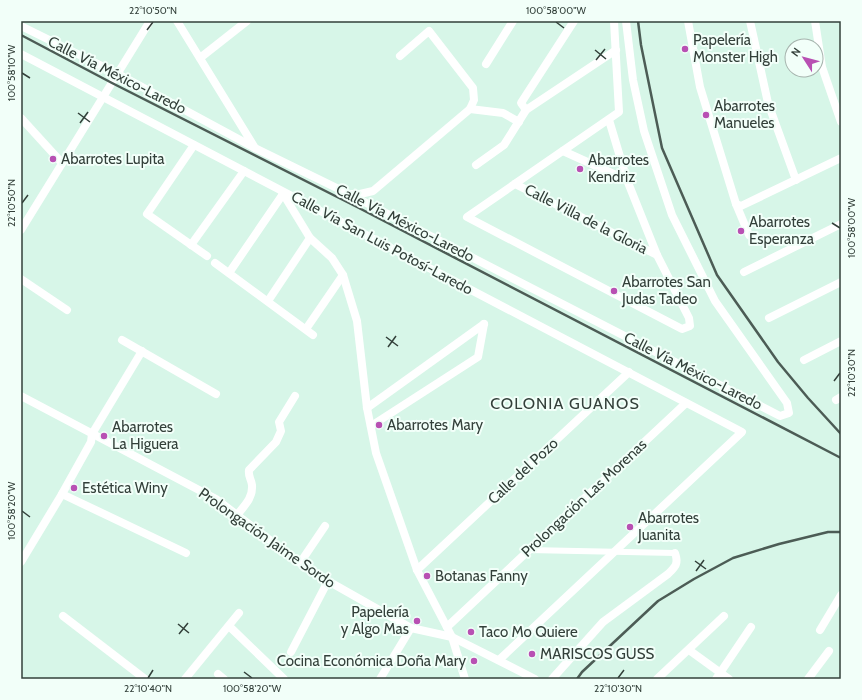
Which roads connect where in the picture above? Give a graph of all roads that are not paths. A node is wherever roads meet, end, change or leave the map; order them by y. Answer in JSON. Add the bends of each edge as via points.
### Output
{"nodes":[{"id":1,"x":150,"y":21,"type":"edge"},
{"id":2,"x":177,"y":21,"type":"edge"},
{"id":3,"x":247,"y":21,"type":"edge"},
{"id":4,"x":513,"y":21,"type":"edge"},
{"id":5,"x":574,"y":21,"type":"edge"},
{"id":6,"x":614,"y":21,"type":"edge"},
{"id":7,"x":626,"y":21,"type":"edge"},
{"id":8,"x":688,"y":21,"type":"edge"},
{"id":9,"x":750,"y":21,"type":"edge"},
{"id":10,"x":814,"y":21,"type":"edge"},
{"id":11,"x":21,"y":26,"type":"edge"},
{"id":12,"x":616,"y":50,"type":"junction"},
{"id":13,"x":21,"y":54,"type":"edge"},
{"id":14,"x":400,"y":56,"type":"dead end"},
{"id":15,"x":200,"y":58,"type":"junction"},
{"id":16,"x":486,"y":64,"type":"dead end"},
{"id":17,"x":632,"y":65,"type":"junction"},
{"id":18,"x":617,"y":67,"type":"junction"},
{"id":19,"x":118,"y":74,"type":"junction"},
{"id":20,"x":103,"y":97,"type":"junction"},
{"id":21,"x":470,"y":109,"type":"junction"},
{"id":22,"x":526,"y":110,"type":"junction"},
{"id":23,"x":21,"y":118,"type":"edge"},
{"id":24,"x":609,"y":120,"type":"junction"},
{"id":25,"x":518,"y":122,"type":"junction"},
{"id":26,"x":841,"y":122,"type":"edge"},
{"id":27,"x":194,"y":145,"type":"junction"},
{"id":28,"x":255,"y":148,"type":"junction"},
{"id":29,"x":562,"y":151,"type":"junction"},
{"id":30,"x":841,"y":158,"type":"edge"},
{"id":31,"x":62,"y":164,"type":"junction"},
{"id":32,"x":476,"y":165,"type":"dead end"},
{"id":33,"x":244,"y":171,"type":"junction"},
{"id":34,"x":627,"y":180,"type":"junction"},
{"id":35,"x":796,"y":180,"type":"junction"},
{"id":36,"x":515,"y":184,"type":"junction"},
{"id":37,"x":282,"y":192,"type":"junction"},
{"id":38,"x":349,"y":194,"type":"junction"},
{"id":39,"x":736,"y":204,"type":"junction"},
{"id":40,"x":841,"y":224,"type":"edge"},
{"id":41,"x":21,"y":230,"type":"edge"},
{"id":42,"x":749,"y":235,"type":"dead end"},
{"id":43,"x":310,"y":238,"type":"junction"},
{"id":44,"x":191,"y":245,"type":"junction"},
{"id":45,"x":657,"y":255,"type":"junction"},
{"id":46,"x":207,"y":256,"type":"dead end"},
{"id":47,"x":215,"y":263,"type":"dead end"},
{"id":48,"x":744,"y":272,"type":"dead end"},
{"id":49,"x":228,"y":273,"type":"junction"},
{"id":50,"x":343,"y":275,"type":"junction"},
{"id":51,"x":21,"y":279,"type":"edge"},
{"id":52,"x":841,"y":282,"type":"edge"},
{"id":53,"x":268,"y":301,"type":"junction"},
{"id":54,"x":68,"y":310,"type":"dead end"},
{"id":55,"x":769,"y":318,"type":"dead end"},
{"id":56,"x":306,"y":329,"type":"junction"},
{"id":57,"x":313,"y":335,"type":"dead end"},
{"id":58,"x":122,"y":340,"type":"dead end"},
{"id":59,"x":841,"y":341,"type":"edge"},
{"id":60,"x":142,"y":351,"type":"junction"},
{"id":61,"x":804,"y":360,"type":"dead end"},
{"id":62,"x":629,"y":372,"type":"junction"},
{"id":63,"x":216,"y":394,"type":"dead end"},
{"id":64,"x":21,"y":396,"type":"edge"},
{"id":65,"x":295,"y":396,"type":"dead end"},
{"id":66,"x":686,"y":403,"type":"junction"},
{"id":67,"x":367,"y":408,"type":"junction"},
{"id":68,"x":371,"y":426,"type":"junction"},
{"id":69,"x":92,"y":434,"type":"junction"},
{"id":70,"x":62,"y":494,"type":"junction"},
{"id":71,"x":237,"y":515,"type":"junction"},
{"id":72,"x":325,"y":526,"type":"dead end"},
{"id":73,"x":528,"y":550,"type":"junction"},
{"id":74,"x":614,"y":552,"type":"junction"},
{"id":75,"x":186,"y":553,"type":"dead end"},
{"id":76,"x":675,"y":553,"type":"joint"},
{"id":77,"x":21,"y":562,"type":"edge"},
{"id":78,"x":300,"y":562,"type":"junction"},
{"id":79,"x":417,"y":570,"type":"junction"},
{"id":80,"x":328,"y":581,"type":"junction"},
{"id":81,"x":841,"y":595,"type":"edge"},
{"id":82,"x":238,"y":613,"type":"dead end"},
{"id":83,"x":63,"y":616,"type":"dead end"},
{"id":84,"x":724,"y":616,"type":"dead end"},
{"id":85,"x":229,"y":626,"type":"junction"},
{"id":86,"x":447,"y":627,"type":"junction"},
{"id":87,"x":751,"y":627,"type":"dead end"},
{"id":88,"x":411,"y":628,"type":"junction"},
{"id":89,"x":820,"y":630,"type":"dead end"},
{"id":90,"x":452,"y":637,"type":"junction"},
{"id":91,"x":689,"y":650,"type":"junction"},
{"id":92,"x":291,"y":652,"type":"dead end"},
{"id":93,"x":829,"y":652,"type":"dead end"},
{"id":94,"x":499,"y":660,"type":"junction"},
{"id":95,"x":718,"y":676,"type":"edge"},
{"id":96,"x":145,"y":679,"type":"edge"},
{"id":97,"x":186,"y":679,"type":"edge"},
{"id":98,"x":284,"y":679,"type":"edge"},
{"id":99,"x":380,"y":679,"type":"edge"},
{"id":100,"x":465,"y":679,"type":"edge"},
{"id":101,"x":535,"y":679,"type":"edge"},
{"id":102,"x":552,"y":679,"type":"edge"},
{"id":103,"x":657,"y":679,"type":"edge"},
{"id":104,"x":730,"y":679,"type":"edge"},
{"id":105,"x":808,"y":679,"type":"edge"}],
"edges":[{"from":1,"to":19,"type":"street"},
{"from":2,"to":15,"type":"street"},
{"from":3,"to":15,"type":"street"},
{"from":4,"to":16,"type":"street"},
{"from":5,"to":22,"type":"street","via":[[521,103]]},
{"from":6,"to":12,"type":"street"},
{"from":7,"to":17,"type":"street"},
{"from":8,"to":39,"type":"street","via":[[700,88]]},
{"from":9,"to":35,"type":"street","via":[[768,103]]},
{"from":10,"to":26,"type":"street","via":[[822,67]]},
{"from":11,"to":19,"type":"street","name":"Calle Vía México-Laredo"},
{"from":12,"to":18,"type":"street"},
{"from":12,"to":22,"type":"street"},
{"from":13,"to":20,"type":"street","name":"Calle Vía San Luis Potosí-Laredo"},
{"from":14,"to":21,"type":"street","via":[[428,31],[474,88],[474,100]]},
{"from":15,"to":28,"type":"street"},
{"from":17,"to":18,"type":"street"},
{"from":17,"to":38,"type":"street","name":"Calle Vía México-Laredo","via":[[644,132],[672,215],[715,301],[788,403],[789,413],[780,416]]},
{"from":18,"to":24,"type":"street","via":[[619,112]]},
{"from":19,"to":20,"type":"street"},
{"from":19,"to":28,"type":"street","name":"Calle Vía México-Laredo"},
{"from":20,"to":27,"type":"street","name":"Calle Vía San Luis Potosí-Laredo"},
{"from":20,"to":31,"type":"street"},
{"from":21,"to":25,"type":"street","via":[[503,113]]},
{"from":21,"to":38,"type":"street","via":[[373,191]]},
{"from":22,"to":25,"type":"street"},
{"from":23,"to":31,"type":"street"},
{"from":24,"to":29,"type":"street"},
{"from":24,"to":34,"type":"street"},
{"from":25,"to":32,"type":"street","via":[[504,145]]},
{"from":27,"to":33,"type":"street","name":"Calle Vía San Luis Potosí-Laredo"},
{"from":27,"to":44,"type":"street","via":[[147,214]]},
{"from":28,"to":38,"type":"street","name":"Calle Vía México-Laredo"},
{"from":29,"to":34,"type":"street"},
{"from":29,"to":36,"type":"street"},
{"from":30,"to":35,"type":"street"},
{"from":31,"to":41,"type":"street"},
{"from":33,"to":37,"type":"street","name":"Calle Vía San Luis Potosí-Laredo"},
{"from":33,"to":44,"type":"street"},
{"from":34,"to":45,"type":"street"},
{"from":35,"to":39,"type":"street","via":[[741,206]]},
{"from":36,"to":45,"type":"street","name":"Calle Villa de la Gloria"},
{"from":36,"to":45,"type":"street","via":[[467,217],[682,329],[690,326],[690,318]]},
{"from":37,"to":43,"type":"street"},
{"from":37,"to":49,"type":"street"},
{"from":37,"to":62,"type":"street","name":"Calle Vía San Luis Potosí-Laredo"},
{"from":39,"to":42,"type":"street"},
{"from":40,"to":48,"type":"street"},
{"from":43,"to":50,"type":"street","via":[[332,258]]},
{"from":43,"to":53,"type":"street"},
{"from":44,"to":46,"type":"street"},
{"from":47,"to":49,"type":"street"},
{"from":49,"to":53,"type":"street"},
{"from":50,"to":56,"type":"street"},
{"from":50,"to":67,"type":"street","via":[[357,322]]},
{"from":51,"to":54,"type":"street"},
{"from":52,"to":55,"type":"street"},
{"from":53,"to":56,"type":"street"},
{"from":56,"to":57,"type":"street"},
{"from":58,"to":60,"type":"street"},
{"from":59,"to":61,"type":"street"},
{"from":60,"to":63,"type":"street"},
{"from":60,"to":69,"type":"street"},
{"from":62,"to":66,"type":"street","name":"Calle Vía San Luis Potosí-Laredo"},
{"from":62,"to":79,"type":"street","name":"Calle del Pozo"},
{"from":64,"to":69,"type":"street","name":"Prolongación Jaime Sordo"},
{"from":65,"to":71,"type":"street","via":[[279,422],[282,431],[276,442],[249,470],[252,496]]},
{"from":66,"to":73,"type":"street","name":"Prolongación Las Morenas"},
{"from":66,"to":74,"type":"street","name":"Calle Vía San Luis Potosí-Laredo","via":[[742,432]]},
{"from":67,"to":68,"type":"street"},
{"from":67,"to":68,"type":"street","via":[[484,324],[478,357]]},
{"from":68,"to":79,"type":"street","via":[[376,453]]},
{"from":69,"to":70,"type":"street","via":[[91,442]]},
{"from":69,"to":71,"type":"street","name":"Prolongación Jaime Sordo","via":[[216,499]]},
{"from":70,"to":75,"type":"street"},
{"from":70,"to":77,"type":"street"},
{"from":71,"to":78,"type":"street","name":"Prolongación Jaime Sordo"},
{"from":72,"to":78,"type":"street"},
{"from":73,"to":74,"type":"street"},
{"from":73,"to":86,"type":"street","name":"Prolongación Las Morenas"},
{"from":74,"to":76,"type":"street"},
{"from":74,"to":94,"type":"street"},
{"from":76,"to":102,"type":"street","via":[[675,567],[603,622]]},
{"from":78,"to":80,"type":"street","name":"Prolongación Jaime Sordo"},
{"from":79,"to":86,"type":"street"},
{"from":80,"to":88,"type":"street","name":"Prolongación Jaime Sordo"},
{"from":80,"to":92,"type":"street"},
{"from":81,"to":89,"type":"street"},
{"from":82,"to":85,"type":"street"},
{"from":83,"to":96,"type":"street"},
{"from":84,"to":91,"type":"street"},
{"from":85,"to":97,"type":"street"},
{"from":85,"to":98,"type":"street"},
{"from":86,"to":90,"type":"street"},
{"from":87,"to":95,"type":"street"},
{"from":88,"to":90,"type":"street","name":"Prolongación Jaime Sordo"},
{"from":88,"to":99,"type":"street"},
{"from":90,"to":94,"type":"street","name":"Prolongación Jaime Sordo"},
{"from":90,"to":100,"type":"street"},
{"from":91,"to":95,"type":"street"},
{"from":91,"to":103,"type":"street"},
{"from":93,"to":105,"type":"street"},
{"from":94,"to":101,"type":"street","name":"Prolongación Jaime Sordo"},
{"from":95,"to":104,"type":"street"}]}
